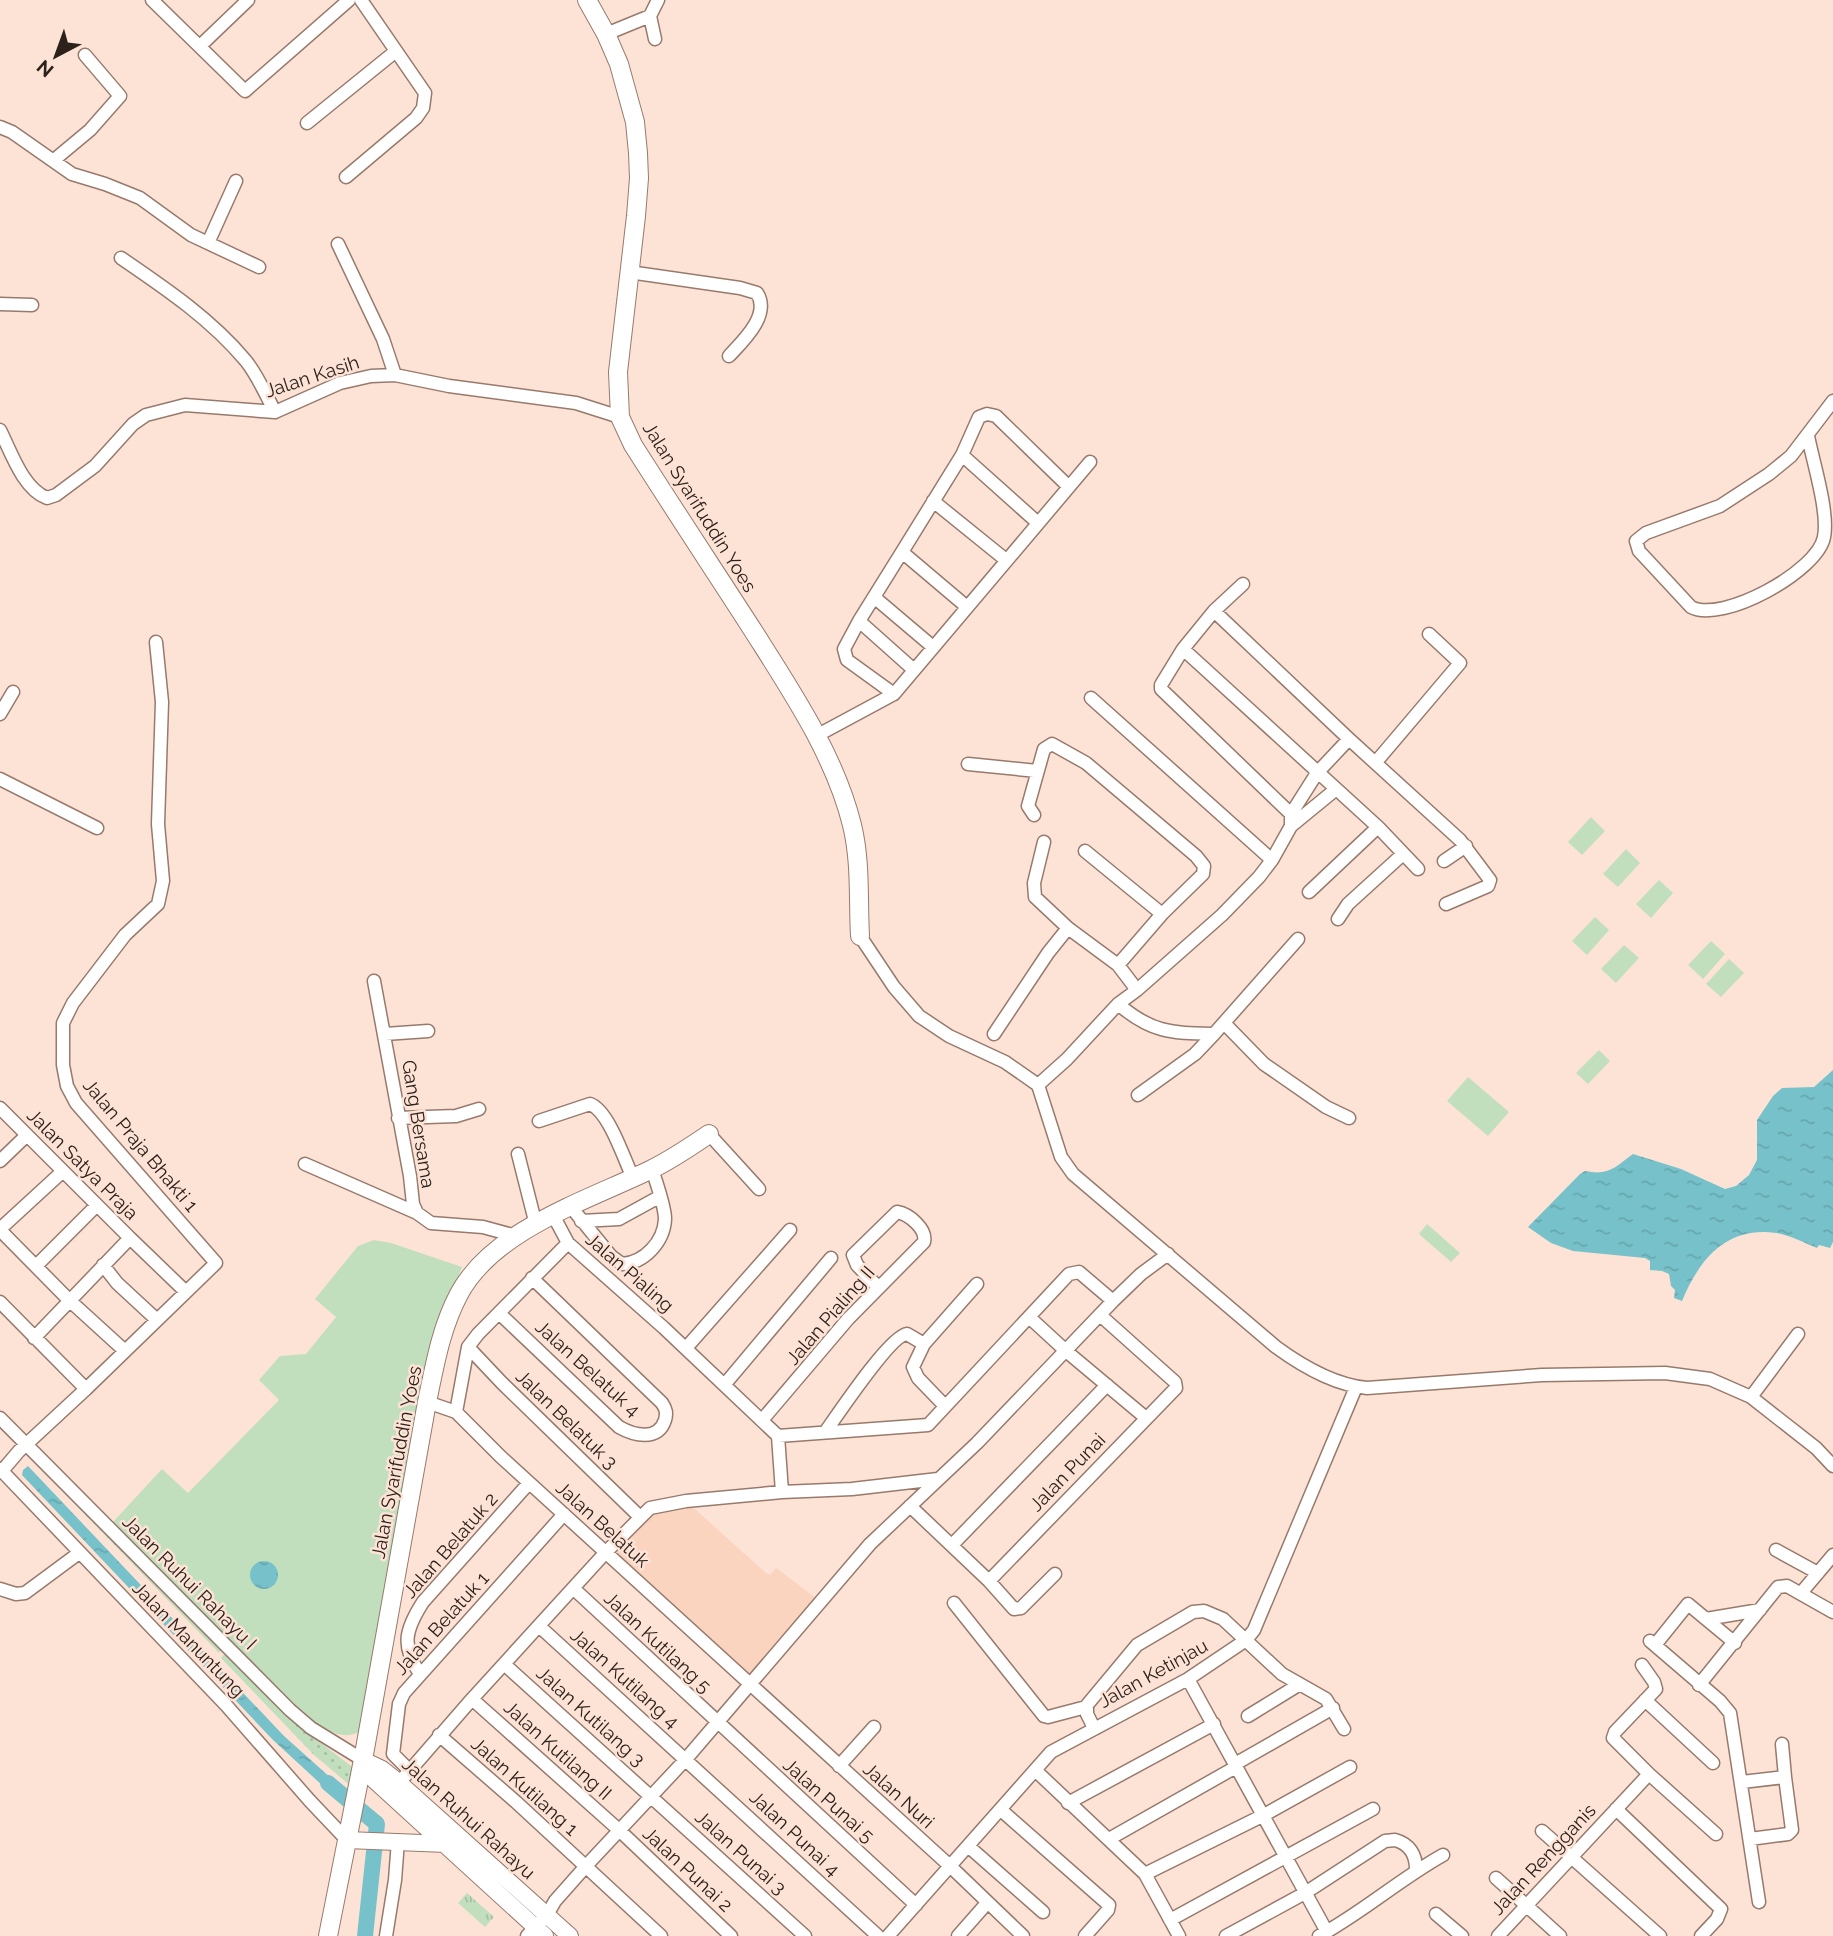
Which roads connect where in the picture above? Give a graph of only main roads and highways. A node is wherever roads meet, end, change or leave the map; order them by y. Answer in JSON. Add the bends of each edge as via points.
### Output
{"nodes":[{"id":1,"x":587,"y":0,"type":"edge"},
{"id":2,"x":860,"y":936,"type":"road end"},
{"id":3,"x":709,"y":1134,"type":"road end"},
{"id":4,"x":363,"y":1760,"type":"junction"},
{"id":5,"x":353,"y":1840,"type":"junction"},
{"id":6,"x":446,"y":1843,"type":"junction"},
{"id":7,"x":542,"y":1923,"type":"edge"},
{"id":8,"x":328,"y":1936,"type":"edge"},
{"id":9,"x":569,"y":1936,"type":"edge"}],
"edges":[{"from":1,"to":2,"type":"highway","name":"Jalan Syarifuddin Yoes","via":[[619,64],[635,122],[638,153],[618,372],[620,417],[633,445],[779,671],[833,772],[852,824]]},
{"from":3,"to":4,"type":"highway","name":"Jalan Syarifuddin Yoes","via":[[576,1214],[553,1215],[516,1236],[489,1258],[460,1292],[444,1329],[427,1402]]},
{"from":4,"to":5,"type":"highway","name":"Jalan Syarifuddin Yoes","via":[[351,1818]]},
{"from":4,"to":6,"type":"main road","name":"Jalan Ruhui Rahayu","via":[[373,1779]]},
{"from":4,"to":7,"type":"main road","name":"Jalan Ruhui Rahayu","via":[[404,1777]]},
{"from":5,"to":6,"type":"main road","name":"Jalan Ruhui Rahayu"},
{"from":5,"to":8,"type":"highway","name":"Jalan Syarifuddin Yoes"},
{"from":6,"to":7,"type":"main road","name":"Jalan Ruhui Rahayu"},
{"from":7,"to":9,"type":"main road","name":"Jalan Ruhui Rahayu"}]}
